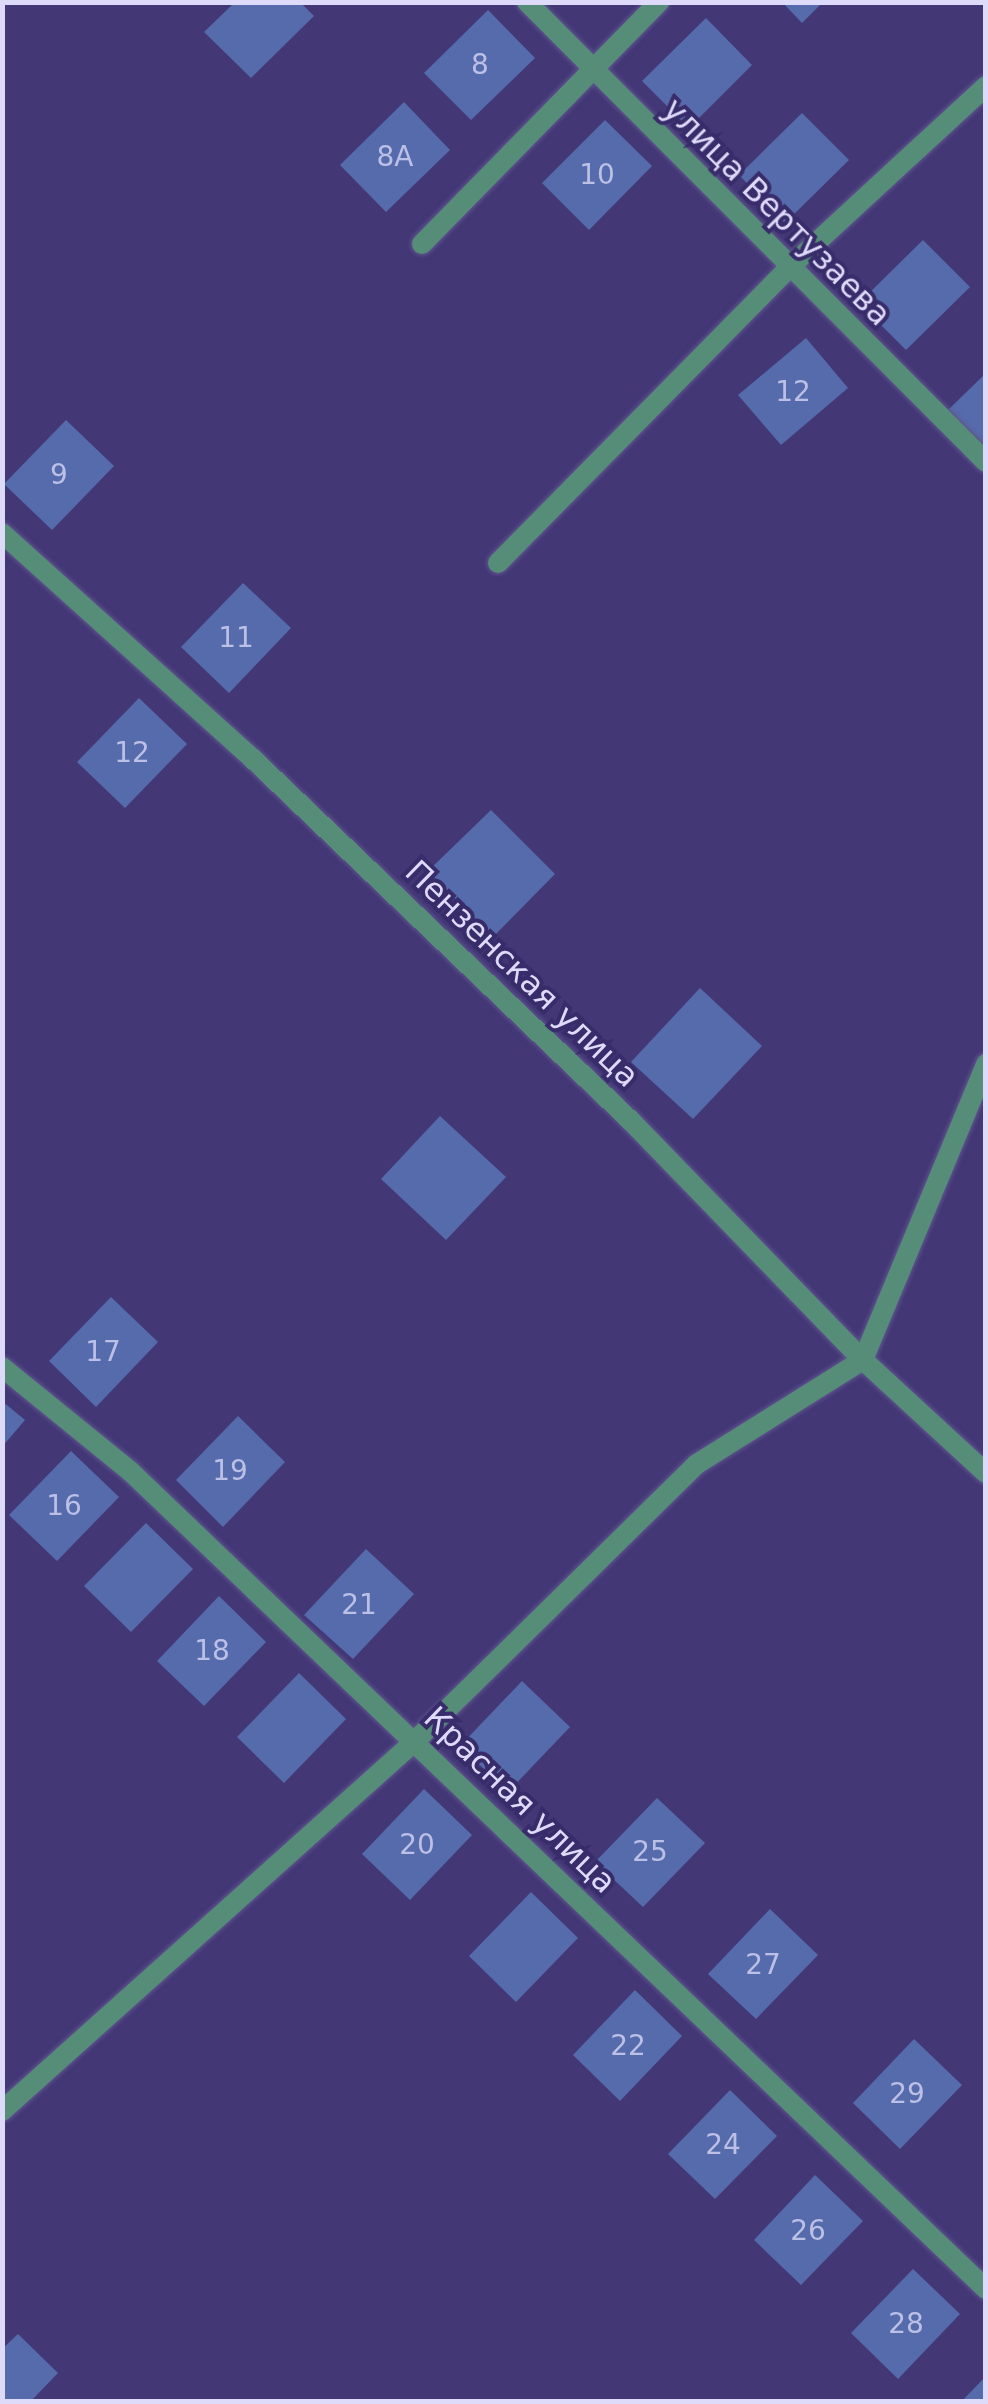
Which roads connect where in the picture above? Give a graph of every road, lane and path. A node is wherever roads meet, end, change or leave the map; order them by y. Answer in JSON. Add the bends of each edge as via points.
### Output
{"nodes":[{"id":1,"x":527,"y":2,"type":"edge"},
{"id":2,"x":659,"y":2,"type":"edge"},
{"id":3,"x":594,"y":70,"type":"junction"},
{"id":4,"x":986,"y":86,"type":"edge"},
{"id":5,"x":422,"y":244,"type":"dead end"},
{"id":6,"x":791,"y":266,"type":"junction"},
{"id":7,"x":986,"y":462,"type":"edge"},
{"id":8,"x":2,"y":533,"type":"edge"},
{"id":9,"x":498,"y":563,"type":"dead end"},
{"id":10,"x":986,"y":1064,"type":"edge"},
{"id":11,"x":863,"y":1360,"type":"junction"},
{"id":12,"x":2,"y":1366,"type":"edge"},
{"id":13,"x":986,"y":1473,"type":"edge"},
{"id":14,"x":414,"y":1742,"type":"junction"},
{"id":15,"x":2,"y":2111,"type":"edge"},
{"id":16,"x":986,"y":2289,"type":"edge"}],
"edges":[{"from":1,"to":3,"type":"street","name":"улица Вертузаева"},
{"from":2,"to":3,"type":"street"},
{"from":3,"to":5,"type":"street"},
{"from":3,"to":6,"type":"street","name":"улица Вертузаева"},
{"from":4,"to":6,"type":"street"},
{"from":6,"to":7,"type":"street","name":"улица Вертузаева"},
{"from":6,"to":9,"type":"street"},
{"from":8,"to":11,"type":"street","name":"Пензенская улица","via":[[252,759],[618,1108]]},
{"from":10,"to":11,"type":"street"},
{"from":11,"to":13,"type":"street","name":"Пензенская улица"},
{"from":11,"to":14,"type":"street","via":[[698,1464]]},
{"from":12,"to":14,"type":"street","name":"Красная улица","via":[[130,1472]]},
{"from":14,"to":15,"type":"street"},
{"from":14,"to":16,"type":"street","name":"Красная улица"}]}
